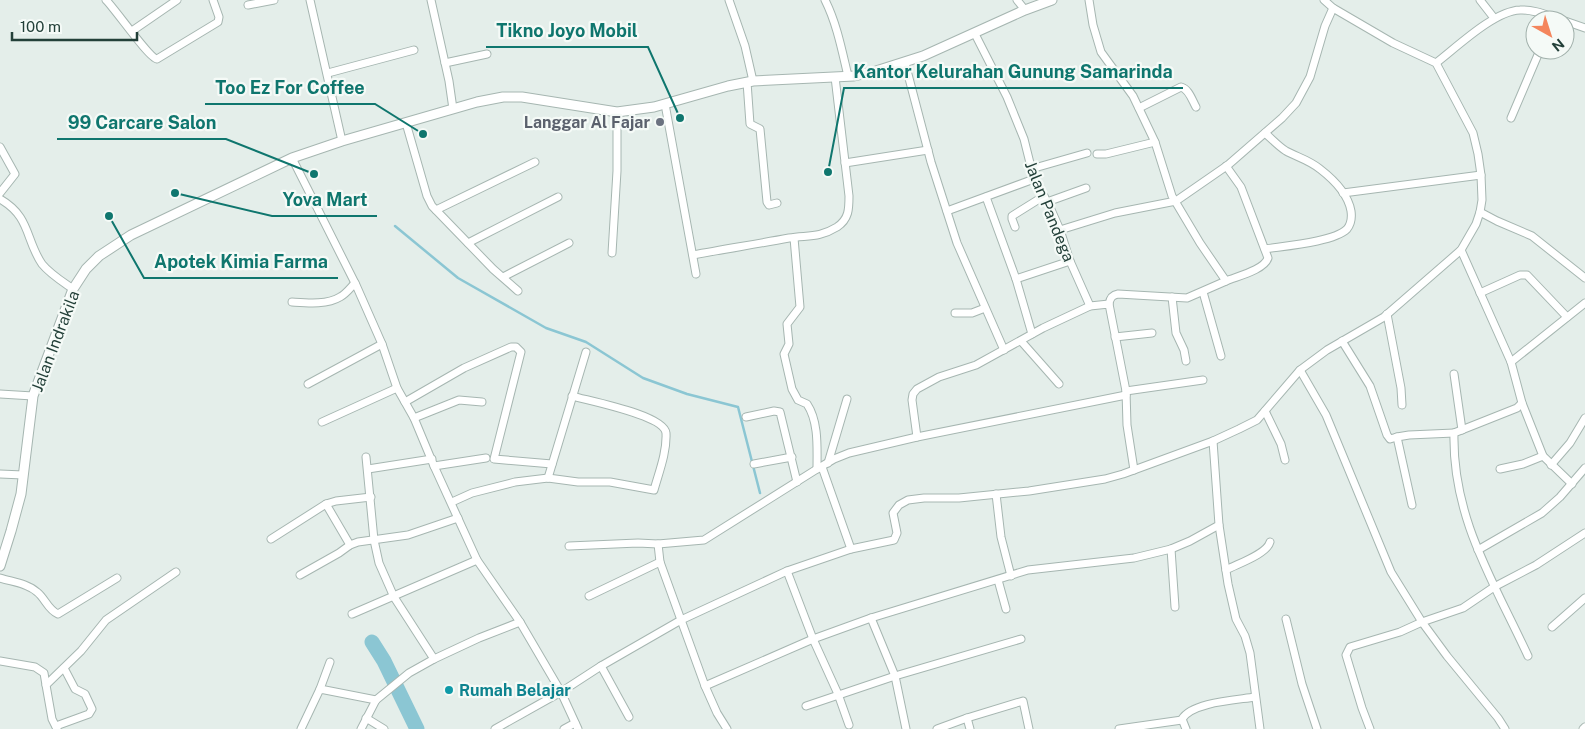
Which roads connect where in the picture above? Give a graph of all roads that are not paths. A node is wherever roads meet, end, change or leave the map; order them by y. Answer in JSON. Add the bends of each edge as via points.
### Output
{"nodes":[{"id":1,"x":177,"y":0,"type":"edge"},
{"id":2,"x":213,"y":0,"type":"edge"},
{"id":3,"x":274,"y":0,"type":"edge"},
{"id":4,"x":310,"y":0,"type":"edge"},
{"id":5,"x":431,"y":0,"type":"edge"},
{"id":6,"x":729,"y":0,"type":"edge"},
{"id":7,"x":825,"y":0,"type":"edge"},
{"id":8,"x":1017,"y":0,"type":"edge"},
{"id":9,"x":1052,"y":0,"type":"edge"},
{"id":10,"x":1089,"y":0,"type":"edge"},
{"id":11,"x":1324,"y":0,"type":"edge"},
{"id":12,"x":1480,"y":0,"type":"edge"},
{"id":13,"x":109,"y":1,"type":"edge"},
{"id":14,"x":248,"y":5,"type":"dead end"},
{"id":15,"x":1333,"y":8,"type":"junction"},
{"id":16,"x":1025,"y":10,"type":"junction"},
{"id":17,"x":1525,"y":10,"type":"edge"},
{"id":18,"x":1494,"y":18,"type":"junction"},
{"id":19,"x":132,"y":31,"type":"junction"},
{"id":20,"x":975,"y":34,"type":"junction"},
{"id":21,"x":414,"y":50,"type":"dead end"},
{"id":22,"x":487,"y":54,"type":"dead end"},
{"id":23,"x":1536,"y":60,"type":"edge"},
{"id":24,"x":445,"y":63,"type":"junction"},
{"id":25,"x":905,"y":63,"type":"junction"},
{"id":26,"x":1436,"y":63,"type":"junction"},
{"id":27,"x":328,"y":73,"type":"junction"},
{"id":28,"x":848,"y":76,"type":"junction"},
{"id":29,"x":835,"y":77,"type":"junction"},
{"id":30,"x":750,"y":81,"type":"junction"},
{"id":31,"x":665,"y":104,"type":"junction"},
{"id":32,"x":1196,"y":107,"type":"dead end"},
{"id":33,"x":1139,"y":108,"type":"junction"},
{"id":34,"x":453,"y":109,"type":"junction"},
{"id":35,"x":617,"y":112,"type":"junction"},
{"id":36,"x":1511,"y":118,"type":"dead end"},
{"id":37,"x":406,"y":123,"type":"junction"},
{"id":38,"x":1266,"y":133,"type":"junction"},
{"id":39,"x":342,"y":141,"type":"junction"},
{"id":40,"x":1154,"y":142,"type":"junction"},
{"id":41,"x":0,"y":147,"type":"edge"},
{"id":42,"x":928,"y":150,"type":"junction"},
{"id":43,"x":1087,"y":153,"type":"dead end"},
{"id":44,"x":1097,"y":154,"type":"dead end"},
{"id":45,"x":292,"y":158,"type":"junction"},
{"id":46,"x":535,"y":162,"type":"dead end"},
{"id":47,"x":845,"y":163,"type":"junction"},
{"id":48,"x":1226,"y":166,"type":"junction"},
{"id":49,"x":1031,"y":169,"type":"junction"},
{"id":50,"x":1481,"y":175,"type":"junction"},
{"id":51,"x":1034,"y":179,"type":"junction"},
{"id":52,"x":1086,"y":188,"type":"dead end"},
{"id":53,"x":0,"y":193,"type":"edge"},
{"id":54,"x":1343,"y":193,"type":"junction"},
{"id":55,"x":558,"y":197,"type":"dead end"},
{"id":56,"x":986,"y":197,"type":"junction"},
{"id":57,"x":0,"y":199,"type":"edge"},
{"id":58,"x":1046,"y":199,"type":"junction"},
{"id":59,"x":1176,"y":201,"type":"junction"},
{"id":60,"x":777,"y":203,"type":"dead end"},
{"id":61,"x":436,"y":210,"type":"junction"},
{"id":62,"x":947,"y":212,"type":"junction"},
{"id":63,"x":1480,"y":212,"type":"junction"},
{"id":64,"x":1015,"y":227,"type":"dead end"},
{"id":65,"x":1060,"y":230,"type":"junction"},
{"id":66,"x":794,"y":238,"type":"junction"},
{"id":67,"x":569,"y":242,"type":"dead end"},
{"id":68,"x":468,"y":243,"type":"junction"},
{"id":69,"x":1265,"y":249,"type":"junction"},
{"id":70,"x":1461,"y":250,"type":"junction"},
{"id":71,"x":612,"y":253,"type":"dead end"},
{"id":72,"x":694,"y":255,"type":"junction"},
{"id":73,"x":1070,"y":261,"type":"junction"},
{"id":74,"x":696,"y":274,"type":"dead end"},
{"id":75,"x":503,"y":277,"type":"junction"},
{"id":76,"x":1585,"y":278,"type":"edge"},
{"id":77,"x":1016,"y":279,"type":"junction"},
{"id":78,"x":1226,"y":281,"type":"junction"},
{"id":79,"x":355,"y":283,"type":"junction"},
{"id":80,"x":72,"y":290,"type":"junction"},
{"id":81,"x":518,"y":291,"type":"dead end"},
{"id":82,"x":1203,"y":292,"type":"junction"},
{"id":83,"x":1480,"y":293,"type":"junction"},
{"id":84,"x":1172,"y":297,"type":"junction"},
{"id":85,"x":292,"y":302,"type":"dead end"},
{"id":86,"x":1109,"y":304,"type":"junction"},
{"id":87,"x":1584,"y":305,"type":"edge"},
{"id":88,"x":1090,"y":306,"type":"junction"},
{"id":89,"x":985,"y":308,"type":"junction"},
{"id":90,"x":955,"y":312,"type":"dead end"},
{"id":91,"x":1387,"y":314,"type":"junction"},
{"id":92,"x":1567,"y":317,"type":"junction"},
{"id":93,"x":1152,"y":333,"type":"dead end"},
{"id":94,"x":1032,"y":334,"type":"junction"},
{"id":95,"x":1115,"y":338,"type":"junction"},
{"id":96,"x":1021,"y":341,"type":"junction"},
{"id":97,"x":1342,"y":341,"type":"junction"},
{"id":98,"x":382,"y":344,"type":"junction"},
{"id":99,"x":1004,"y":350,"type":"junction"},
{"id":100,"x":586,"y":352,"type":"dead end"},
{"id":101,"x":1222,"y":356,"type":"dead end"},
{"id":102,"x":1186,"y":362,"type":"dead end"},
{"id":103,"x":1511,"y":362,"type":"junction"},
{"id":104,"x":1300,"y":370,"type":"junction"},
{"id":105,"x":1454,"y":374,"type":"dead end"},
{"id":106,"x":1203,"y":380,"type":"dead end"},
{"id":107,"x":308,"y":384,"type":"dead end"},
{"id":108,"x":1058,"y":384,"type":"dead end"},
{"id":109,"x":397,"y":388,"type":"junction"},
{"id":110,"x":1126,"y":393,"type":"junction"},
{"id":111,"x":0,"y":394,"type":"edge"},
{"id":112,"x":33,"y":396,"type":"junction"},
{"id":113,"x":572,"y":396,"type":"junction"},
{"id":114,"x":847,"y":399,"type":"dead end"},
{"id":115,"x":405,"y":402,"type":"junction"},
{"id":116,"x":482,"y":402,"type":"dead end"},
{"id":117,"x":1522,"y":403,"type":"junction"},
{"id":118,"x":1402,"y":405,"type":"dead end"},
{"id":119,"x":1265,"y":411,"type":"junction"},
{"id":120,"x":746,"y":417,"type":"dead end"},
{"id":121,"x":414,"y":418,"type":"junction"},
{"id":122,"x":1585,"y":418,"type":"edge"},
{"id":123,"x":322,"y":422,"type":"dead end"},
{"id":124,"x":1462,"y":430,"type":"junction"},
{"id":125,"x":1454,"y":433,"type":"junction"},
{"id":126,"x":917,"y":437,"type":"junction"},
{"id":127,"x":1397,"y":437,"type":"junction"},
{"id":128,"x":1212,"y":441,"type":"junction"},
{"id":129,"x":1543,"y":456,"type":"junction"},
{"id":130,"x":366,"y":457,"type":"dead end"},
{"id":131,"x":792,"y":457,"type":"junction"},
{"id":132,"x":486,"y":458,"type":"dead end"},
{"id":133,"x":1285,"y":460,"type":"dead end"},
{"id":134,"x":433,"y":463,"type":"junction"},
{"id":135,"x":552,"y":464,"type":"junction"},
{"id":136,"x":754,"y":464,"type":"dead end"},
{"id":137,"x":822,"y":466,"type":"junction"},
{"id":138,"x":1551,"y":466,"type":"junction"},
{"id":139,"x":1585,"y":468,"type":"edge"},
{"id":140,"x":1500,"y":469,"type":"dead end"},
{"id":141,"x":368,"y":470,"type":"junction"},
{"id":142,"x":1134,"y":470,"type":"junction"},
{"id":143,"x":0,"y":474,"type":"edge"},
{"id":144,"x":23,"y":475,"type":"junction"},
{"id":145,"x":548,"y":478,"type":"junction"},
{"id":146,"x":797,"y":482,"type":"junction"},
{"id":147,"x":1572,"y":484,"type":"junction"},
{"id":148,"x":996,"y":494,"type":"junction"},
{"id":149,"x":371,"y":497,"type":"junction"},
{"id":150,"x":452,"y":502,"type":"junction"},
{"id":151,"x":326,"y":504,"type":"junction"},
{"id":152,"x":1412,"y":505,"type":"dead end"},
{"id":153,"x":458,"y":518,"type":"junction"},
{"id":154,"x":1219,"y":524,"type":"junction"},
{"id":155,"x":1585,"y":533,"type":"edge"},
{"id":156,"x":271,"y":539,"type":"dead end"},
{"id":157,"x":374,"y":540,"type":"junction"},
{"id":158,"x":1270,"y":542,"type":"dead end"},
{"id":159,"x":658,"y":544,"type":"junction"},
{"id":160,"x":350,"y":545,"type":"junction"},
{"id":161,"x":570,"y":546,"type":"dead end"},
{"id":162,"x":851,"y":549,"type":"junction"},
{"id":163,"x":1170,"y":550,"type":"junction"},
{"id":164,"x":1478,"y":550,"type":"junction"},
{"id":165,"x":477,"y":560,"type":"junction"},
{"id":166,"x":660,"y":562,"type":"junction"},
{"id":167,"x":0,"y":566,"type":"edge"},
{"id":168,"x":1226,"y":570,"type":"junction"},
{"id":169,"x":787,"y":571,"type":"junction"},
{"id":170,"x":176,"y":572,"type":"dead end"},
{"id":171,"x":300,"y":575,"type":"dead end"},
{"id":172,"x":1011,"y":576,"type":"junction"},
{"id":173,"x":0,"y":578,"type":"edge"},
{"id":174,"x":117,"y":578,"type":"dead end"},
{"id":175,"x":998,"y":580,"type":"junction"},
{"id":176,"x":1494,"y":587,"type":"junction"},
{"id":177,"x":589,"y":596,"type":"dead end"},
{"id":178,"x":394,"y":597,"type":"junction"},
{"id":179,"x":1585,"y":598,"type":"edge"},
{"id":180,"x":1175,"y":607,"type":"dead end"},
{"id":181,"x":1006,"y":609,"type":"dead end"},
{"id":182,"x":352,"y":614,"type":"dead end"},
{"id":183,"x":871,"y":618,"type":"junction"},
{"id":184,"x":1286,"y":619,"type":"dead end"},
{"id":185,"x":681,"y":620,"type":"junction"},
{"id":186,"x":520,"y":622,"type":"junction"},
{"id":187,"x":1422,"y":622,"type":"junction"},
{"id":188,"x":1552,"y":627,"type":"dead end"},
{"id":189,"x":813,"y":639,"type":"junction"},
{"id":190,"x":1021,"y":639,"type":"dead end"},
{"id":191,"x":1528,"y":656,"type":"dead end"},
{"id":192,"x":434,"y":659,"type":"junction"},
{"id":193,"x":0,"y":661,"type":"edge"},
{"id":194,"x":330,"y":662,"type":"dead end"},
{"id":195,"x":601,"y":666,"type":"junction"},
{"id":196,"x":64,"y":668,"type":"junction"},
{"id":197,"x":895,"y":676,"type":"junction"},
{"id":198,"x":46,"y":685,"type":"junction"},
{"id":199,"x":705,"y":686,"type":"junction"},
{"id":200,"x":320,"y":689,"type":"junction"},
{"id":201,"x":561,"y":692,"type":"junction"},
{"id":202,"x":838,"y":694,"type":"junction"},
{"id":203,"x":1256,"y":697,"type":"junction"},
{"id":204,"x":376,"y":700,"type":"junction"},
{"id":205,"x":806,"y":706,"type":"dead end"},
{"id":206,"x":629,"y":717,"type":"dead end"},
{"id":207,"x":366,"y":718,"type":"junction"},
{"id":208,"x":967,"y":718,"type":"junction"},
{"id":209,"x":1182,"y":720,"type":"junction"},
{"id":210,"x":849,"y":725,"type":"dead end"},
{"id":211,"x":576,"y":726,"type":"edge"},
{"id":212,"x":56,"y":727,"type":"edge"},
{"id":213,"x":302,"y":729,"type":"edge"},
{"id":214,"x":361,"y":729,"type":"edge"},
{"id":215,"x":384,"y":729,"type":"edge"},
{"id":216,"x":495,"y":729,"type":"edge"},
{"id":217,"x":564,"y":729,"type":"edge"},
{"id":218,"x":728,"y":729,"type":"edge"},
{"id":219,"x":906,"y":729,"type":"edge"},
{"id":220,"x":938,"y":729,"type":"edge"},
{"id":221,"x":970,"y":729,"type":"edge"},
{"id":222,"x":1029,"y":729,"type":"edge"},
{"id":223,"x":1119,"y":729,"type":"edge"},
{"id":224,"x":1186,"y":729,"type":"edge"},
{"id":225,"x":1260,"y":729,"type":"edge"},
{"id":226,"x":1317,"y":729,"type":"edge"},
{"id":227,"x":1370,"y":729,"type":"edge"},
{"id":228,"x":1505,"y":729,"type":"edge"}],
"edges":[{"from":1,"to":19,"type":"street"},
{"from":2,"to":19,"type":"street","via":[[220,17],[218,22],[158,59],[151,58]]},
{"from":3,"to":14,"type":"street"},
{"from":4,"to":27,"type":"street"},
{"from":5,"to":24,"type":"street"},
{"from":6,"to":30,"type":"street","via":[[745,46]]},
{"from":7,"to":28,"type":"street","via":[[831,11]]},
{"from":8,"to":16,"type":"street"},
{"from":9,"to":16,"type":"street","name":"Jalan Indrakila"},
{"from":10,"to":33,"type":"street","via":[[1101,52]]},
{"from":11,"to":15,"type":"street"},
{"from":12,"to":18,"type":"street"},
{"from":13,"to":19,"type":"street"},
{"from":15,"to":26,"type":"street","via":[[1393,43]]},
{"from":15,"to":38,"type":"street","via":[[1305,88],[1296,103]]},
{"from":16,"to":20,"type":"street","name":"Jalan Indrakila"},
{"from":17,"to":18,"type":"street","via":[[1510,11]]},
{"from":18,"to":26,"type":"street"},
{"from":20,"to":25,"type":"street","name":"Jalan Indrakila"},
{"from":20,"to":49,"type":"street","name":"Jalan Pandega","via":[[1007,97],[1024,139]]},
{"from":21,"to":27,"type":"street"},
{"from":22,"to":24,"type":"street"},
{"from":23,"to":36,"type":"street"},
{"from":24,"to":34,"type":"street"},
{"from":25,"to":28,"type":"street","name":"Jalan Indrakila"},
{"from":25,"to":42,"type":"street"},
{"from":26,"to":50,"type":"street","via":[[1473,133]]},
{"from":27,"to":39,"type":"street"},
{"from":28,"to":29,"type":"street","name":"Jalan Indrakila"},
{"from":29,"to":30,"type":"street","name":"Jalan Indrakila"},
{"from":29,"to":47,"type":"street"},
{"from":30,"to":31,"type":"street","name":"Jalan Indrakila"},
{"from":30,"to":60,"type":"street","via":[[750,124],[760,129],[767,202],[769,205]]},
{"from":31,"to":35,"type":"street","name":"Jalan Indrakila"},
{"from":31,"to":72,"type":"street"},
{"from":32,"to":33,"type":"street","via":[[1185,88],[1181,87]]},
{"from":33,"to":40,"type":"street"},
{"from":34,"to":35,"type":"street","name":"Jalan Indrakila","via":[[503,97],[522,97]]},
{"from":34,"to":37,"type":"street","name":"Jalan Indrakila"},
{"from":35,"to":71,"type":"street"},
{"from":37,"to":39,"type":"street","name":"Jalan Indrakila"},
{"from":37,"to":61,"type":"street","via":[[426,196]]},
{"from":38,"to":48,"type":"street"},
{"from":38,"to":54,"type":"street","via":[[1285,151],[1320,169]]},
{"from":39,"to":45,"type":"street","name":"Jalan Indrakila"},
{"from":40,"to":44,"type":"street"},
{"from":40,"to":59,"type":"street"},
{"from":41,"to":53,"type":"street","via":[[15,174]]},
{"from":42,"to":47,"type":"street"},
{"from":42,"to":62,"type":"street"},
{"from":43,"to":49,"type":"street"},
{"from":45,"to":79,"type":"street"},
{"from":45,"to":80,"type":"street","name":"Jalan Indrakila","via":[[131,235],[86,269]]},
{"from":46,"to":61,"type":"street"},
{"from":47,"to":66,"type":"street","via":[[849,196],[847,217],[838,226],[814,237]]},
{"from":48,"to":59,"type":"street"},
{"from":48,"to":69,"type":"street","via":[[1241,187]]},
{"from":49,"to":51,"type":"street","name":"Jalan Pandega"},
{"from":50,"to":54,"type":"street"},
{"from":50,"to":63,"type":"street"},
{"from":51,"to":56,"type":"street"},
{"from":51,"to":58,"type":"street","name":"Jalan Pandega"},
{"from":52,"to":58,"type":"street"},
{"from":54,"to":69,"type":"street","via":[[1349,203],[1351,219],[1342,233],[1328,239]]},
{"from":55,"to":68,"type":"street"},
{"from":56,"to":62,"type":"street"},
{"from":56,"to":77,"type":"street"},
{"from":57,"to":80,"type":"street","via":[[23,219],[41,262]]},
{"from":58,"to":64,"type":"street","via":[[1012,216]]},
{"from":58,"to":65,"type":"street","name":"Jalan Pandega"},
{"from":59,"to":65,"type":"street","via":[[1115,213]]},
{"from":59,"to":78,"type":"street"},
{"from":61,"to":68,"type":"street"},
{"from":62,"to":89,"type":"street"},
{"from":63,"to":70,"type":"street"},
{"from":63,"to":76,"type":"street","via":[[1532,236]]},
{"from":65,"to":73,"type":"street","name":"Jalan Pandega"},
{"from":66,"to":72,"type":"street"},
{"from":66,"to":137,"type":"street","via":[[800,307],[787,324],[789,344],[784,354],[795,397],[807,404],[812,414]]},
{"from":67,"to":75,"type":"street"},
{"from":68,"to":75,"type":"street"},
{"from":69,"to":78,"type":"street","via":[[1268,258],[1265,264]]},
{"from":70,"to":83,"type":"street"},
{"from":70,"to":91,"type":"street"},
{"from":72,"to":74,"type":"street"},
{"from":73,"to":77,"type":"street"},
{"from":73,"to":88,"type":"street","name":"Jalan Pandega"},
{"from":75,"to":81,"type":"street"},
{"from":77,"to":94,"type":"street"},
{"from":78,"to":82,"type":"street"},
{"from":79,"to":85,"type":"street","via":[[334,300]]},
{"from":79,"to":98,"type":"street"},
{"from":80,"to":112,"type":"street","name":"Jalan Indrakila"},
{"from":82,"to":84,"type":"street","via":[[1187,298]]},
{"from":82,"to":101,"type":"street"},
{"from":83,"to":92,"type":"street","via":[[1520,275],[1527,275]]},
{"from":83,"to":103,"type":"street"},
{"from":84,"to":86,"type":"street","via":[[1118,294],[1109,300]]},
{"from":84,"to":102,"type":"street","via":[[1176,333]]},
{"from":86,"to":88,"type":"street"},
{"from":86,"to":95,"type":"street"},
{"from":87,"to":92,"type":"street"},
{"from":88,"to":94,"type":"street"},
{"from":89,"to":90,"type":"street","via":[[972,313]]},
{"from":89,"to":99,"type":"street"},
{"from":91,"to":97,"type":"street"},
{"from":91,"to":118,"type":"street"},
{"from":92,"to":103,"type":"street"},
{"from":93,"to":95,"type":"street"},
{"from":94,"to":96,"type":"street"},
{"from":95,"to":110,"type":"street"},
{"from":96,"to":99,"type":"street"},
{"from":96,"to":108,"type":"street"},
{"from":97,"to":104,"type":"street"},
{"from":97,"to":127,"type":"street","via":[[1370,386],[1387,435],[1390,439]]},
{"from":98,"to":107,"type":"street"},
{"from":98,"to":109,"type":"street"},
{"from":99,"to":126,"type":"street","via":[[917,389],[912,400]]},
{"from":100,"to":113,"type":"street"},
{"from":103,"to":117,"type":"street"},
{"from":104,"to":119,"type":"street"},
{"from":104,"to":187,"type":"street","via":[[1326,416],[1391,572]]},
{"from":105,"to":124,"type":"street"},
{"from":106,"to":110,"type":"street"},
{"from":109,"to":115,"type":"street"},
{"from":109,"to":123,"type":"street"},
{"from":110,"to":126,"type":"street"},
{"from":110,"to":142,"type":"street"},
{"from":111,"to":112,"type":"street"},
{"from":112,"to":144,"type":"street","name":"Jalan Indrakila"},
{"from":113,"to":135,"type":"street"},
{"from":113,"to":145,"type":"street","via":[[658,422],[666,432],[664,456],[654,490],[610,482]]},
{"from":114,"to":137,"type":"street"},
{"from":115,"to":121,"type":"street"},
{"from":115,"to":135,"type":"street","via":[[464,368],[516,347],[521,352],[494,459]]},
{"from":116,"to":121,"type":"street","via":[[459,400]]},
{"from":117,"to":124,"type":"street","via":[[1517,408]]},
{"from":117,"to":129,"type":"street"},
{"from":119,"to":128,"type":"street","via":[[1257,420]]},
{"from":119,"to":133,"type":"street"},
{"from":120,"to":131,"type":"street","via":[[780,412]]},
{"from":121,"to":134,"type":"street"},
{"from":122,"to":138,"type":"street"},
{"from":124,"to":125,"type":"street"},
{"from":125,"to":127,"type":"street"},
{"from":125,"to":164,"type":"street","via":[[1458,488]]},
{"from":126,"to":137,"type":"street","via":[[850,453]]},
{"from":127,"to":152,"type":"street"},
{"from":128,"to":142,"type":"street"},
{"from":128,"to":154,"type":"street"},
{"from":129,"to":138,"type":"street"},
{"from":129,"to":140,"type":"street"},
{"from":130,"to":141,"type":"street"},
{"from":131,"to":136,"type":"street"},
{"from":131,"to":146,"type":"street"},
{"from":132,"to":134,"type":"street"},
{"from":134,"to":141,"type":"street"},
{"from":134,"to":150,"type":"street"},
{"from":135,"to":145,"type":"street"},
{"from":137,"to":146,"type":"street"},
{"from":137,"to":162,"type":"street"},
{"from":138,"to":147,"type":"street"},
{"from":139,"to":147,"type":"street"},
{"from":141,"to":149,"type":"street"},
{"from":142,"to":148,"type":"street","via":[[1105,479]]},
{"from":143,"to":144,"type":"street"},
{"from":144,"to":167,"type":"street","name":"Jalan Indrakila","via":[[21,494]]},
{"from":145,"to":150,"type":"street","via":[[515,482],[472,493]]},
{"from":146,"to":159,"type":"street","via":[[704,540]]},
{"from":147,"to":164,"type":"street","via":[[1542,513]]},
{"from":148,"to":162,"type":"street","via":[[906,500],[893,513],[897,533],[894,540]]},
{"from":148,"to":172,"type":"street","via":[[1001,537]]},
{"from":149,"to":151,"type":"street"},
{"from":149,"to":157,"type":"street"},
{"from":150,"to":153,"type":"street"},
{"from":151,"to":156,"type":"street"},
{"from":151,"to":160,"type":"street"},
{"from":153,"to":157,"type":"street","via":[[408,534]]},
{"from":153,"to":165,"type":"street"},
{"from":154,"to":163,"type":"street"},
{"from":154,"to":168,"type":"street"},
{"from":155,"to":176,"type":"street","via":[[1536,565]]},
{"from":157,"to":160,"type":"street"},
{"from":157,"to":178,"type":"street","via":[[379,563]]},
{"from":158,"to":168,"type":"street","via":[[1263,552]]},
{"from":159,"to":161,"type":"street"},
{"from":159,"to":166,"type":"street"},
{"from":160,"to":171,"type":"street"},
{"from":162,"to":169,"type":"street"},
{"from":163,"to":172,"type":"street","via":[[1134,558],[1028,570]]},
{"from":163,"to":180,"type":"street"},
{"from":164,"to":176,"type":"street"},
{"from":165,"to":178,"type":"street"},
{"from":165,"to":186,"type":"street"},
{"from":166,"to":177,"type":"street"},
{"from":166,"to":185,"type":"street"},
{"from":168,"to":203,"type":"street","via":[[1236,620],[1250,654]]},
{"from":169,"to":185,"type":"street"},
{"from":169,"to":189,"type":"street"},
{"from":170,"to":196,"type":"street","via":[[106,620]]},
{"from":172,"to":175,"type":"street"},
{"from":173,"to":174,"type":"street","via":[[24,584],[39,593],[58,614]]},
{"from":175,"to":181,"type":"street"},
{"from":175,"to":183,"type":"street"},
{"from":176,"to":187,"type":"street","via":[[1464,608]]},
{"from":176,"to":191,"type":"street"},
{"from":178,"to":182,"type":"street"},
{"from":178,"to":192,"type":"street"},
{"from":179,"to":188,"type":"street"},
{"from":183,"to":189,"type":"street"},
{"from":183,"to":197,"type":"street"},
{"from":184,"to":226,"type":"street"},
{"from":185,"to":195,"type":"street"},
{"from":185,"to":199,"type":"street"},
{"from":186,"to":192,"type":"street"},
{"from":186,"to":201,"type":"street"},
{"from":187,"to":227,"type":"street","via":[[1350,647],[1346,654]]},
{"from":187,"to":228,"type":"street"},
{"from":189,"to":199,"type":"street"},
{"from":189,"to":202,"type":"street"},
{"from":190,"to":197,"type":"street"},
{"from":192,"to":204,"type":"street","via":[[409,673]]},
{"from":193,"to":198,"type":"street","via":[[35,667],[44,673]]},
{"from":194,"to":200,"type":"street"},
{"from":195,"to":201,"type":"street"},
{"from":195,"to":206,"type":"street"},
{"from":196,"to":198,"type":"street"},
{"from":196,"to":212,"type":"street","via":[[75,689],[85,694],[92,709],[89,714]]},
{"from":197,"to":202,"type":"street"},
{"from":197,"to":219,"type":"street"},
{"from":198,"to":212,"type":"street"},
{"from":199,"to":218,"type":"street"},
{"from":200,"to":204,"type":"street"},
{"from":200,"to":213,"type":"street"},
{"from":201,"to":211,"type":"street"},
{"from":201,"to":216,"type":"street"},
{"from":202,"to":205,"type":"street"},
{"from":202,"to":210,"type":"street"},
{"from":203,"to":209,"type":"street","via":[[1192,709]]},
{"from":203,"to":225,"type":"street"},
{"from":204,"to":207,"type":"street"},
{"from":207,"to":214,"type":"street"},
{"from":207,"to":215,"type":"street"},
{"from":208,"to":220,"type":"street"},
{"from":208,"to":221,"type":"street"},
{"from":208,"to":222,"type":"street","via":[[1023,701]]},
{"from":209,"to":223,"type":"street"},
{"from":209,"to":224,"type":"street"},
{"from":211,"to":217,"type":"street"}]}
